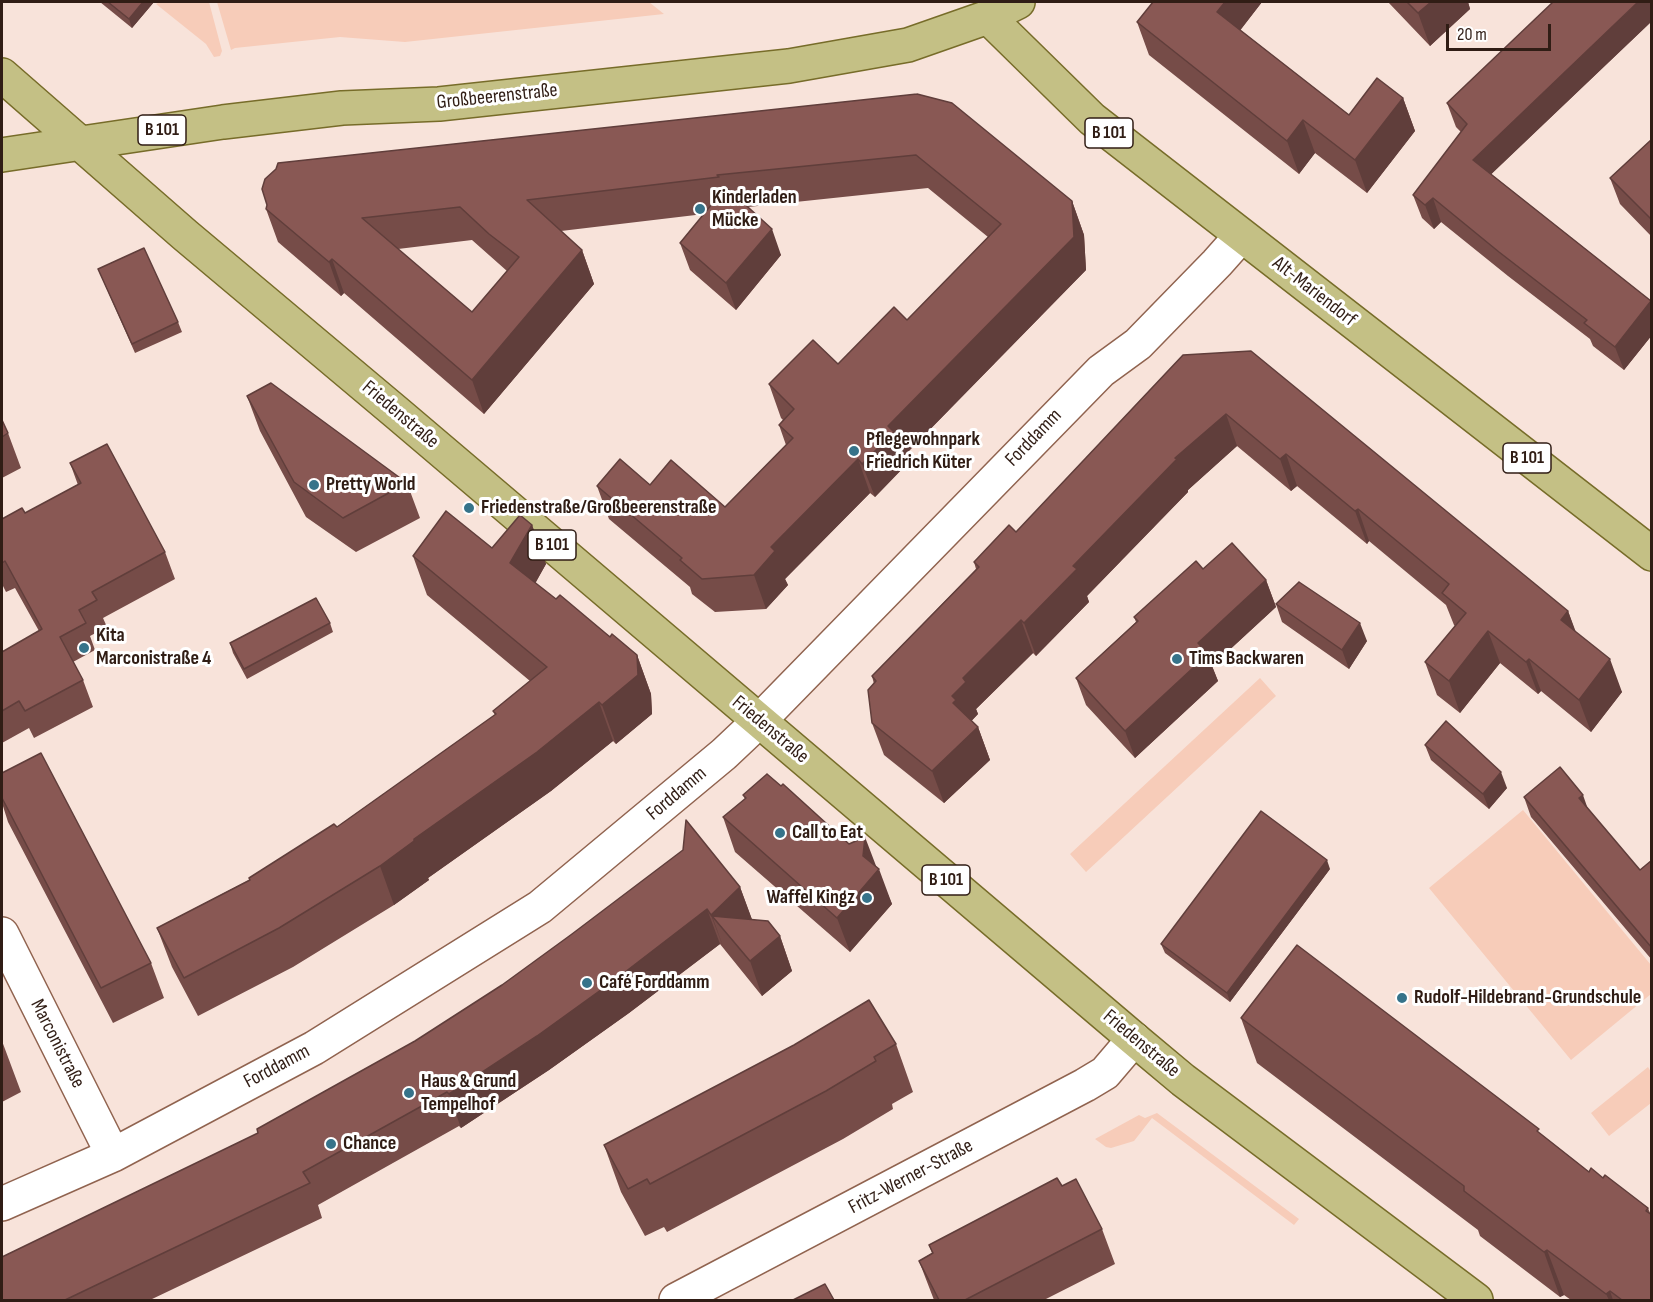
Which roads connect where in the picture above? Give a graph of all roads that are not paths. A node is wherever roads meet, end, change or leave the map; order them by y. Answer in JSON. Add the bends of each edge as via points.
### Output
{"nodes":[{"id":1,"x":1018,"y":2,"type":"edge"},
{"id":2,"x":988,"y":17,"type":"junction"},
{"id":3,"x":2,"y":75,"type":"edge"},
{"id":4,"x":78,"y":142,"type":"junction"},
{"id":5,"x":2,"y":155,"type":"edge"},
{"id":6,"x":1240,"y":236,"type":"junction"},
{"id":7,"x":1652,"y":554,"type":"edge"},
{"id":8,"x":759,"y":721,"type":"junction"},
{"id":9,"x":2,"y":934,"type":"edge"},
{"id":10,"x":1134,"y":1039,"type":"junction"},
{"id":11,"x":113,"y":1155,"type":"junction"},
{"id":12,"x":2,"y":1204,"type":"edge"},
{"id":13,"x":676,"y":1300,"type":"edge"},
{"id":14,"x":1476,"y":1300,"type":"edge"}],
"edges":[{"from":1,"to":2,"type":"main road","name":"Großbeerenstraße"},
{"from":2,"to":4,"type":"main road","name":"Großbeerenstraße","number":"B 101","via":[[908,45],[789,66],[439,104],[342,108],[246,118]]},
{"from":2,"to":6,"type":"main road","name":"Alt-Mariendorf","number":"B 101","via":[[1092,119]]},
{"from":3,"to":4,"type":"main road","name":"Friedenstraße"},
{"from":4,"to":5,"type":"main road","name":"Großbeerenstraße","number":"B 101"},
{"from":4,"to":8,"type":"main road","name":"Friedenstraße","number":"B 101"},
{"from":6,"to":7,"type":"main road","name":"Alt-Mariendorf","number":"B 101"},
{"from":6,"to":8,"type":"street","name":"Forddamm","via":[[1138,344],[1101,370]]},
{"from":8,"to":10,"type":"main road","name":"Friedenstraße","number":"B 101"},
{"from":8,"to":11,"type":"street","name":"Forddamm","via":[[540,907],[314,1048]]},
{"from":9,"to":11,"type":"street","name":"Marconistraße"},
{"from":10,"to":13,"type":"street","name":"Fritz-Werner-Straße","via":[[1105,1073],[1085,1085]]},
{"from":10,"to":14,"type":"main road","name":"Friedenstraße","number":"B 101"},
{"from":11,"to":12,"type":"street","name":"Forddamm"}]}
